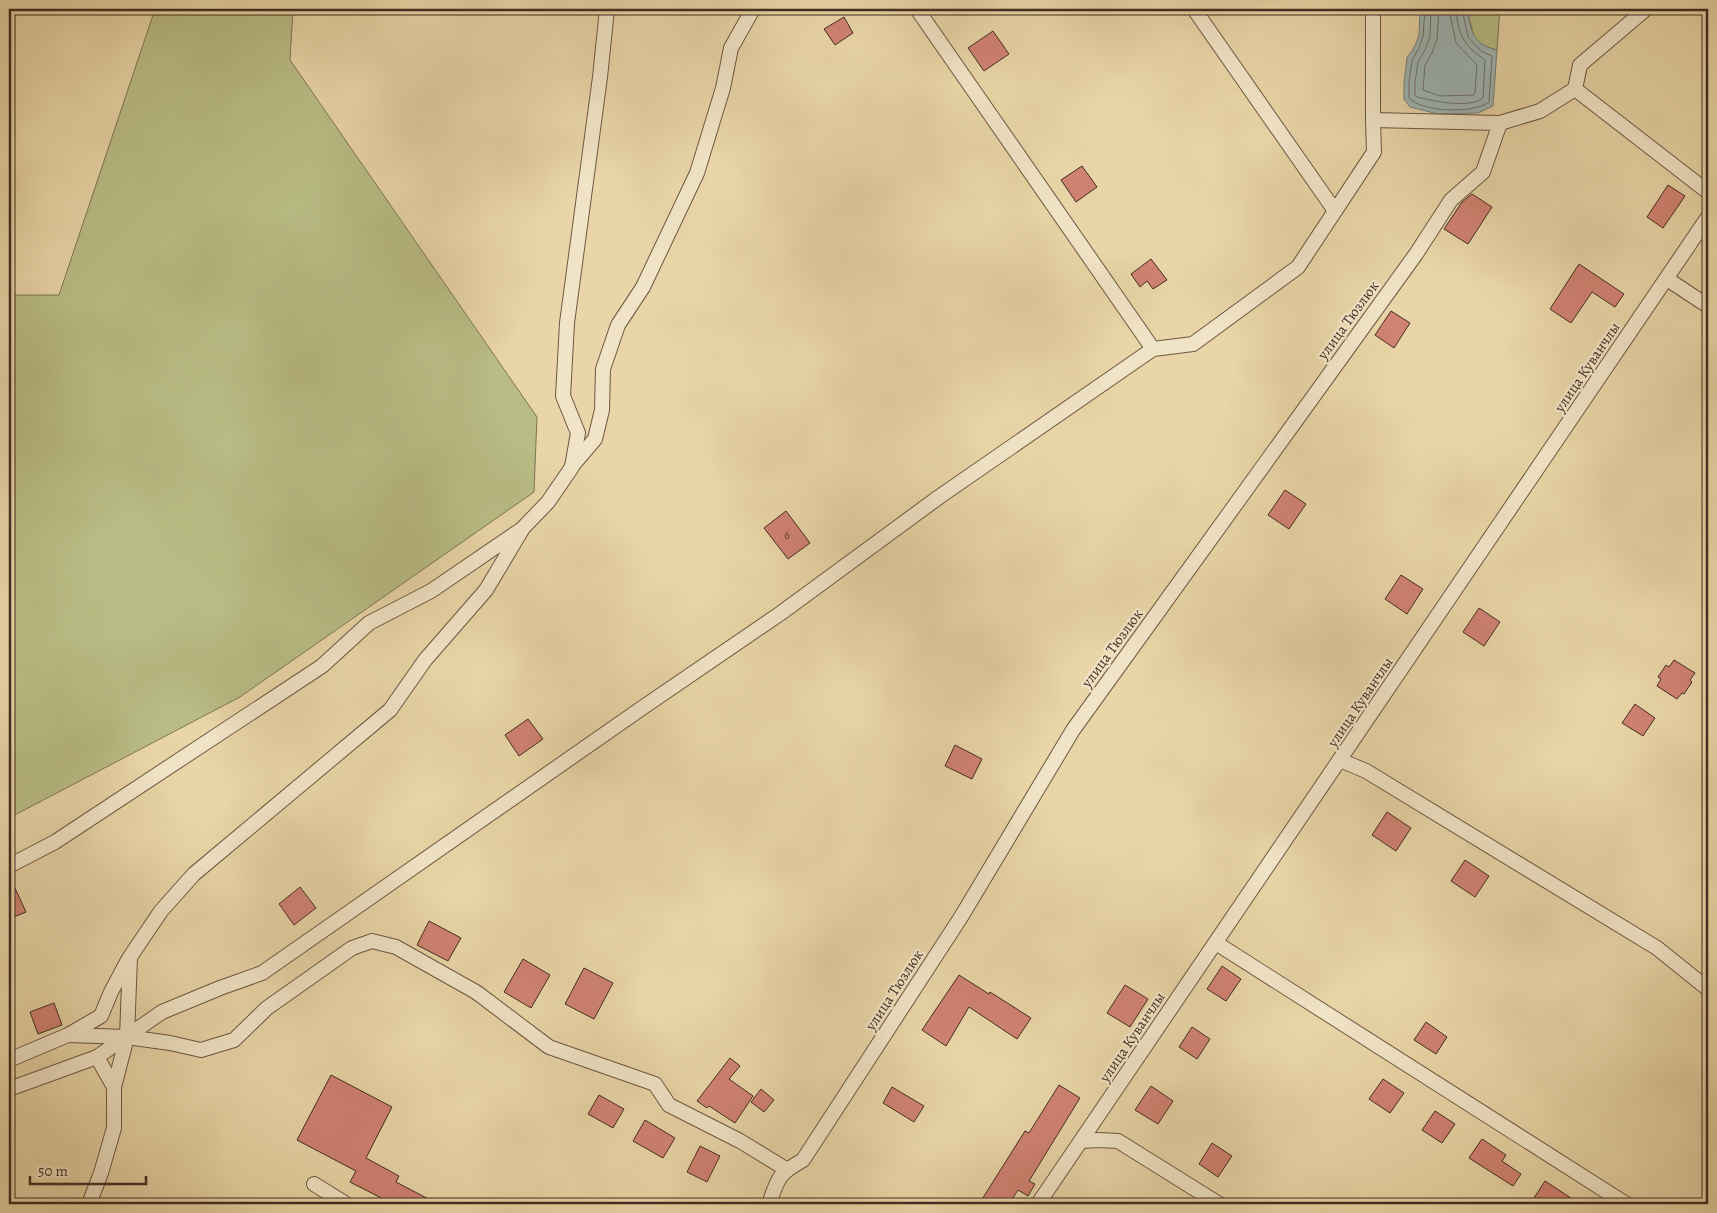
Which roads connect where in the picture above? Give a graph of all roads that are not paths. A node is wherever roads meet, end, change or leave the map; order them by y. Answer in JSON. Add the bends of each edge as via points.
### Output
{"nodes":[{"id":1,"x":607,"y":9,"type":"edge"},
{"id":2,"x":753,"y":9,"type":"edge"},
{"id":3,"x":917,"y":9,"type":"edge"},
{"id":4,"x":1194,"y":9,"type":"edge"},
{"id":5,"x":1373,"y":9,"type":"edge"},
{"id":6,"x":1646,"y":9,"type":"edge"},
{"id":7,"x":1575,"y":89,"type":"junction"},
{"id":8,"x":1373,"y":120,"type":"junction"},
{"id":9,"x":1500,"y":123,"type":"junction"},
{"id":10,"x":1708,"y":192,"type":"edge"},
{"id":11,"x":1335,"y":211,"type":"junction"},
{"id":12,"x":1708,"y":218,"type":"edge"},
{"id":13,"x":1667,"y":279,"type":"junction"},
{"id":14,"x":1708,"y":306,"type":"edge"},
{"id":15,"x":1153,"y":349,"type":"junction"},
{"id":16,"x":572,"y":467,"type":"junction"},
{"id":17,"x":523,"y":528,"type":"junction"},
{"id":18,"x":1340,"y":760,"type":"junction"},
{"id":19,"x":9,"y":866,"type":"edge"},
{"id":20,"x":1216,"y":943,"type":"junction"},
{"id":21,"x":130,"y":957,"type":"junction"},
{"id":22,"x":1708,"y":989,"type":"edge"},
{"id":23,"x":68,"y":1035,"type":"junction"},
{"id":24,"x":127,"y":1037,"type":"junction"},
{"id":25,"x":96,"y":1057,"type":"junction"},
{"id":26,"x":9,"y":1060,"type":"edge"},
{"id":27,"x":114,"y":1087,"type":"junction"},
{"id":28,"x":9,"y":1089,"type":"edge"},
{"id":29,"x":1081,"y":1141,"type":"junction"},
{"id":30,"x":786,"y":1169,"type":"junction"},
{"id":31,"x":314,"y":1184,"type":"dead end"},
{"id":32,"x":89,"y":1204,"type":"edge"},
{"id":33,"x":346,"y":1204,"type":"edge"},
{"id":34,"x":768,"y":1204,"type":"edge"},
{"id":35,"x":1038,"y":1204,"type":"edge"},
{"id":36,"x":1218,"y":1204,"type":"edge"},
{"id":37,"x":1626,"y":1204,"type":"edge"}],
"edges":[{"from":1,"to":16,"type":"street","via":[[567,323],[563,396],[578,433]]},
{"from":2,"to":16,"type":"street","via":[[731,48],[723,88],[697,173],[643,286],[618,325],[603,369],[602,410],[595,439]]},
{"from":3,"to":15,"type":"street"},
{"from":4,"to":11,"type":"street"},
{"from":5,"to":8,"type":"street"},
{"from":6,"to":7,"type":"street","via":[[1580,64]]},
{"from":7,"to":9,"type":"street","via":[[1540,111]]},
{"from":7,"to":10,"type":"street"},
{"from":8,"to":9,"type":"street"},
{"from":8,"to":11,"type":"street","via":[[1374,152]]},
{"from":9,"to":30,"type":"street","name":"улица Тюзлюк","via":[[1483,172],[1451,200],[1416,254],[1073,730],[961,917],[809,1151],[803,1160]]},
{"from":11,"to":15,"type":"street","via":[[1298,267],[1193,344]]},
{"from":12,"to":13,"type":"street","name":"улица Куванчлы"},
{"from":13,"to":14,"type":"street"},
{"from":13,"to":18,"type":"street","name":"улица Куванчлы"},
{"from":15,"to":24,"type":"street","via":[[939,497],[782,613],[262,973],[162,1012]]},
{"from":16,"to":17,"type":"street","via":[[548,502]]},
{"from":17,"to":19,"type":"street","via":[[431,591],[369,623],[322,666],[55,842]]},
{"from":17,"to":21,"type":"street","via":[[486,590],[425,660],[390,710],[194,874],[162,911]]},
{"from":18,"to":20,"type":"street","name":"улица Куванчлы"},
{"from":18,"to":22,"type":"street","via":[[1366,771],[1657,948]]},
{"from":20,"to":29,"type":"street","name":"улица Куванчлы"},
{"from":20,"to":37,"type":"street"},
{"from":21,"to":23,"type":"street","via":[[102,1016]]},
{"from":21,"to":24,"type":"street"},
{"from":23,"to":24,"type":"street"},
{"from":23,"to":26,"type":"street"},
{"from":24,"to":25,"type":"street"},
{"from":24,"to":27,"type":"street"},
{"from":24,"to":30,"type":"street","via":[[202,1050],[234,1040],[267,1008],[352,948],[372,941],[396,947],[476,992],[549,1047],[655,1084],[669,1105]]},
{"from":25,"to":27,"type":"street"},
{"from":25,"to":28,"type":"street"},
{"from":27,"to":32,"type":"street","via":[[114,1128]]},
{"from":29,"to":35,"type":"street","name":"улица Куванчлы"},
{"from":29,"to":36,"type":"street","via":[[1118,1141]]},
{"from":30,"to":34,"type":"street","name":"улица Тюзлюк","via":[[778,1179]]},
{"from":31,"to":33,"type":"street"}]}
